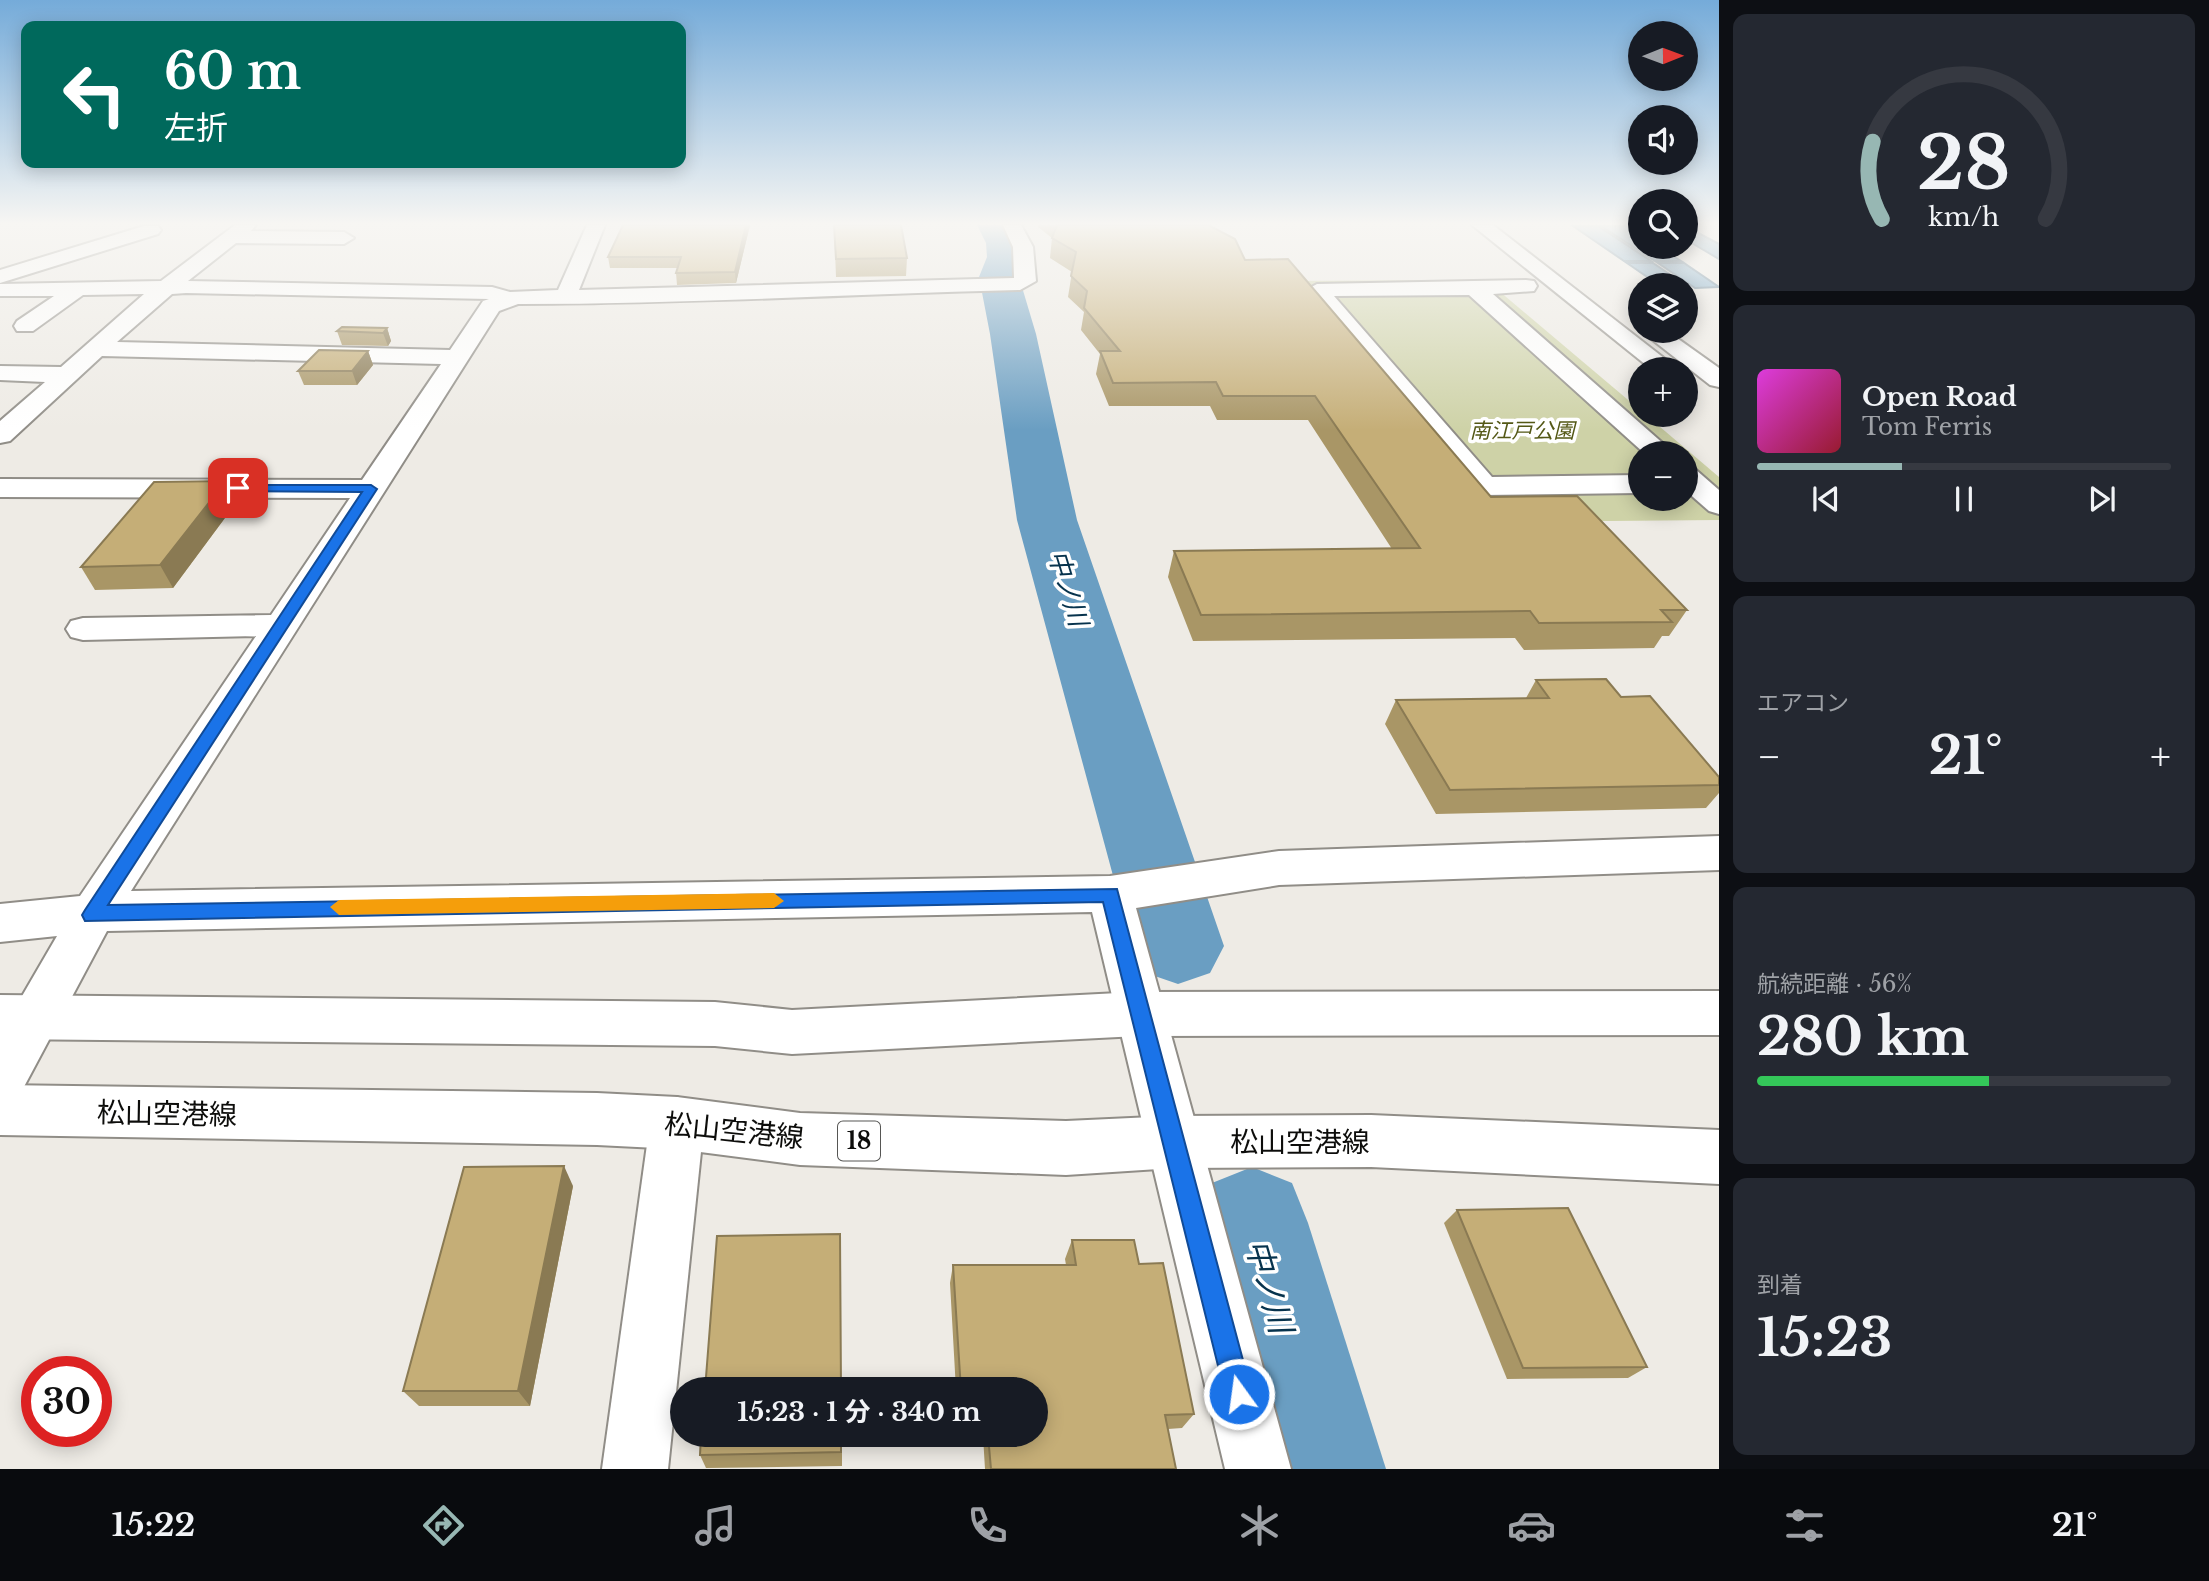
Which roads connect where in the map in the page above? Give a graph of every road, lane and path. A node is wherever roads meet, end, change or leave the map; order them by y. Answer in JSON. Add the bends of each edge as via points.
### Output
{"nodes":[{"id":1,"x":71,"y":294,"type":"edge"},
{"id":2,"x":160,"y":294,"type":"edge"},
{"id":3,"x":502,"y":294,"type":"edge"},
{"id":4,"x":627,"y":294,"type":"edge"},
{"id":5,"x":768,"y":294,"type":"edge"},
{"id":6,"x":1320,"y":294,"type":"edge"},
{"id":7,"x":1491,"y":294,"type":"edge"},
{"id":8,"x":1556,"y":294,"type":"edge"},
{"id":9,"x":1602,"y":294,"type":"edge"},
{"id":10,"x":1618,"y":305,"type":"dead end"},
{"id":11,"x":25,"y":326,"type":"dead end"},
{"id":12,"x":1664,"y":343,"type":"edge"},
{"id":13,"x":100,"y":349,"type":"junction"},
{"id":14,"x":457,"y":357,"type":"junction"},
{"id":15,"x":1648,"y":357,"type":"edge"},
{"id":16,"x":0,"y":373,"type":"edge"},
{"id":17,"x":69,"y":374,"type":"junction"},
{"id":18,"x":1698,"y":387,"type":"edge"},
{"id":19,"x":1715,"y":392,"type":"edge"},
{"id":20,"x":0,"y":435,"type":"edge"},
{"id":21,"x":1647,"y":441,"type":"edge"},
{"id":22,"x":1628,"y":484,"type":"edge"},
{"id":23,"x":0,"y":488,"type":"edge"},
{"id":24,"x":1698,"y":488,"type":"edge"},
{"id":25,"x":371,"y":489,"type":"junction"},
{"id":26,"x":1719,"y":505,"type":"edge"},
{"id":27,"x":279,"y":625,"type":"junction"},
{"id":28,"x":83,"y":629,"type":"dead end"},
{"id":29,"x":1718,"y":855,"type":"edge"},
{"id":30,"x":1144,"y":890,"type":"junction"},
{"id":31,"x":92,"y":915,"type":"junction"},
{"id":32,"x":0,"y":923,"type":"edge"},
{"id":33,"x":1138,"y":1013,"type":"junction"},
{"id":34,"x":1719,"y":1013,"type":"edge"},
{"id":35,"x":19,"y":1017,"type":"edge"},
{"id":36,"x":0,"y":1081,"type":"edge"},
{"id":37,"x":0,"y":1110,"type":"edge"},
{"id":38,"x":677,"y":1123,"type":"junction"},
{"id":39,"x":1174,"y":1142,"type":"junction"},
{"id":40,"x":1719,"y":1157,"type":"edge"},
{"id":41,"x":635,"y":1469,"type":"edge"},
{"id":42,"x":1258,"y":1469,"type":"edge"}],
"edges":[{"from":1,"to":11,"type":"street"},
{"from":2,"to":13,"type":"street"},
{"from":3,"to":14,"type":"street"},
{"from":4,"to":5,"type":"street"},
{"from":6,"to":22,"type":"street","via":[[1484,486]]},
{"from":7,"to":21,"type":"street"},
{"from":8,"to":15,"type":"street"},
{"from":9,"to":10,"type":"street"},
{"from":12,"to":19,"type":"street"},
{"from":13,"to":14,"type":"street"},
{"from":13,"to":17,"type":"street"},
{"from":14,"to":25,"type":"street"},
{"from":16,"to":17,"type":"street"},
{"from":17,"to":20,"type":"street"},
{"from":18,"to":19,"type":"street"},
{"from":23,"to":25,"type":"street"},
{"from":24,"to":26,"type":"street"},
{"from":25,"to":27,"type":"street"},
{"from":27,"to":28,"type":"street"},
{"from":27,"to":31,"type":"street"},
{"from":29,"to":30,"type":"street","via":[[1279,868]]},
{"from":30,"to":31,"type":"street","via":[[127,910]]},
{"from":30,"to":33,"type":"street"},
{"from":31,"to":32,"type":"street"},
{"from":31,"to":35,"type":"street"},
{"from":33,"to":34,"type":"street"},
{"from":33,"to":35,"type":"street","via":[[792,1032],[715,1024]]},
{"from":33,"to":39,"type":"street"},
{"from":35,"to":36,"type":"street"},
{"from":37,"to":38,"type":"street","name":"松山空港線","number":"18"},
{"from":38,"to":39,"type":"street","name":"松山空港線","number":"18","via":[[813,1140],[1066,1148]]},
{"from":38,"to":41,"type":"street"},
{"from":39,"to":40,"type":"street","name":"松山空港線","number":"18","via":[[1371,1141]]},
{"from":39,"to":42,"type":"street"}]}
